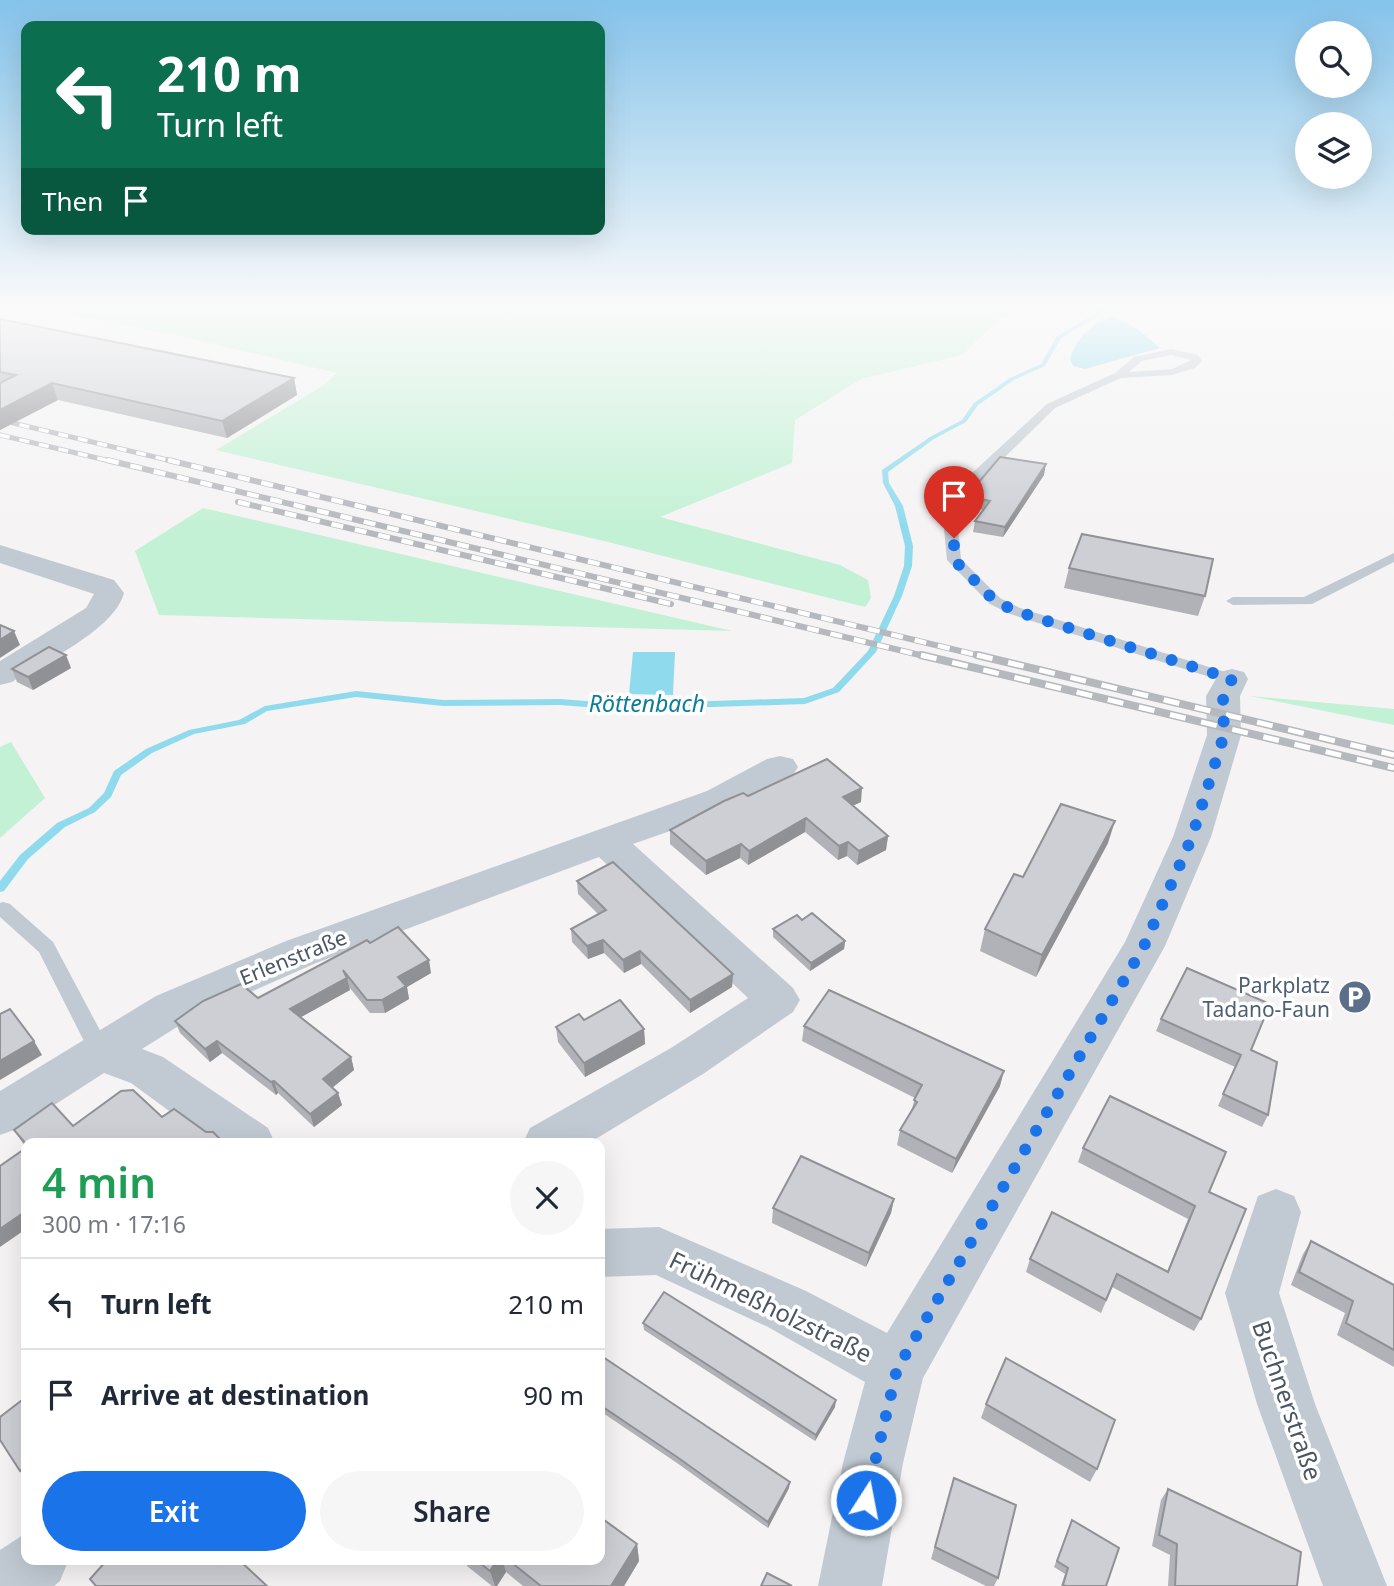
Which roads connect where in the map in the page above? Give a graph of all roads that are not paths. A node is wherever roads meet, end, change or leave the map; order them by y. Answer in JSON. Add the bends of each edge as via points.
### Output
{"nodes":[{"id":1,"x":1108,"y":380,"type":"edge"},
{"id":2,"x":0,"y":554,"type":"edge"},
{"id":3,"x":1394,"y":558,"type":"edge"},
{"id":4,"x":1233,"y":601,"type":"dead end"},
{"id":5,"x":0,"y":675,"type":"edge"},
{"id":6,"x":1232,"y":679,"type":"joint"},
{"id":7,"x":780,"y":767,"type":"dead end"},
{"id":8,"x":605,"y":839,"type":"junction"},
{"id":9,"x":4,"y":909,"type":"dead end"},
{"id":10,"x":101,"y":1053,"type":"junction"},
{"id":11,"x":0,"y":1115,"type":"edge"},
{"id":12,"x":244,"y":1138,"type":"edge"},
{"id":13,"x":556,"y":1138,"type":"edge"},
{"id":14,"x":1276,"y":1212,"type":"dead end"},
{"id":15,"x":605,"y":1253,"type":"edge"},
{"id":16,"x":897,"y":1369,"type":"junction"},
{"id":17,"x":850,"y":1586,"type":"edge"},
{"id":18,"x":1355,"y":1586,"type":"edge"}],
"edges":[{"from":1,"to":6,"type":"lane","via":[[1051,406],[956,499],[950,518],[954,560],[995,601],[1015,611]]},
{"from":2,"to":5,"type":"street","via":[[103,586],[108,593],[97,615]]},
{"from":3,"to":4,"type":"lane","via":[[1307,601]]},
{"from":6,"to":16,"type":"street","via":[[1223,696],[1224,735],[1192,837],[1144,946]]},
{"from":7,"to":8,"type":"street","name":"Erlenstraße","via":[[720,800]]},
{"from":8,"to":10,"type":"street","name":"Erlenstraße","via":[[301,952],[172,1009]]},
{"from":8,"to":13,"type":"street","via":[[778,1000],[687,1061]]},
{"from":9,"to":10,"type":"lane","via":[[46,947]]},
{"from":10,"to":11,"type":"street","name":"Erlenstraße"},
{"from":10,"to":12,"type":"street","via":[[147,1070]]},
{"from":14,"to":18,"type":"street","name":"Buchnerstraße","via":[[1252,1293],[1286,1404]]},
{"from":15,"to":16,"type":"street","name":"Frühmeßholzstraße","via":[[659,1251],[787,1309]]},
{"from":16,"to":17,"type":"street","via":[[873,1463]]}]}
